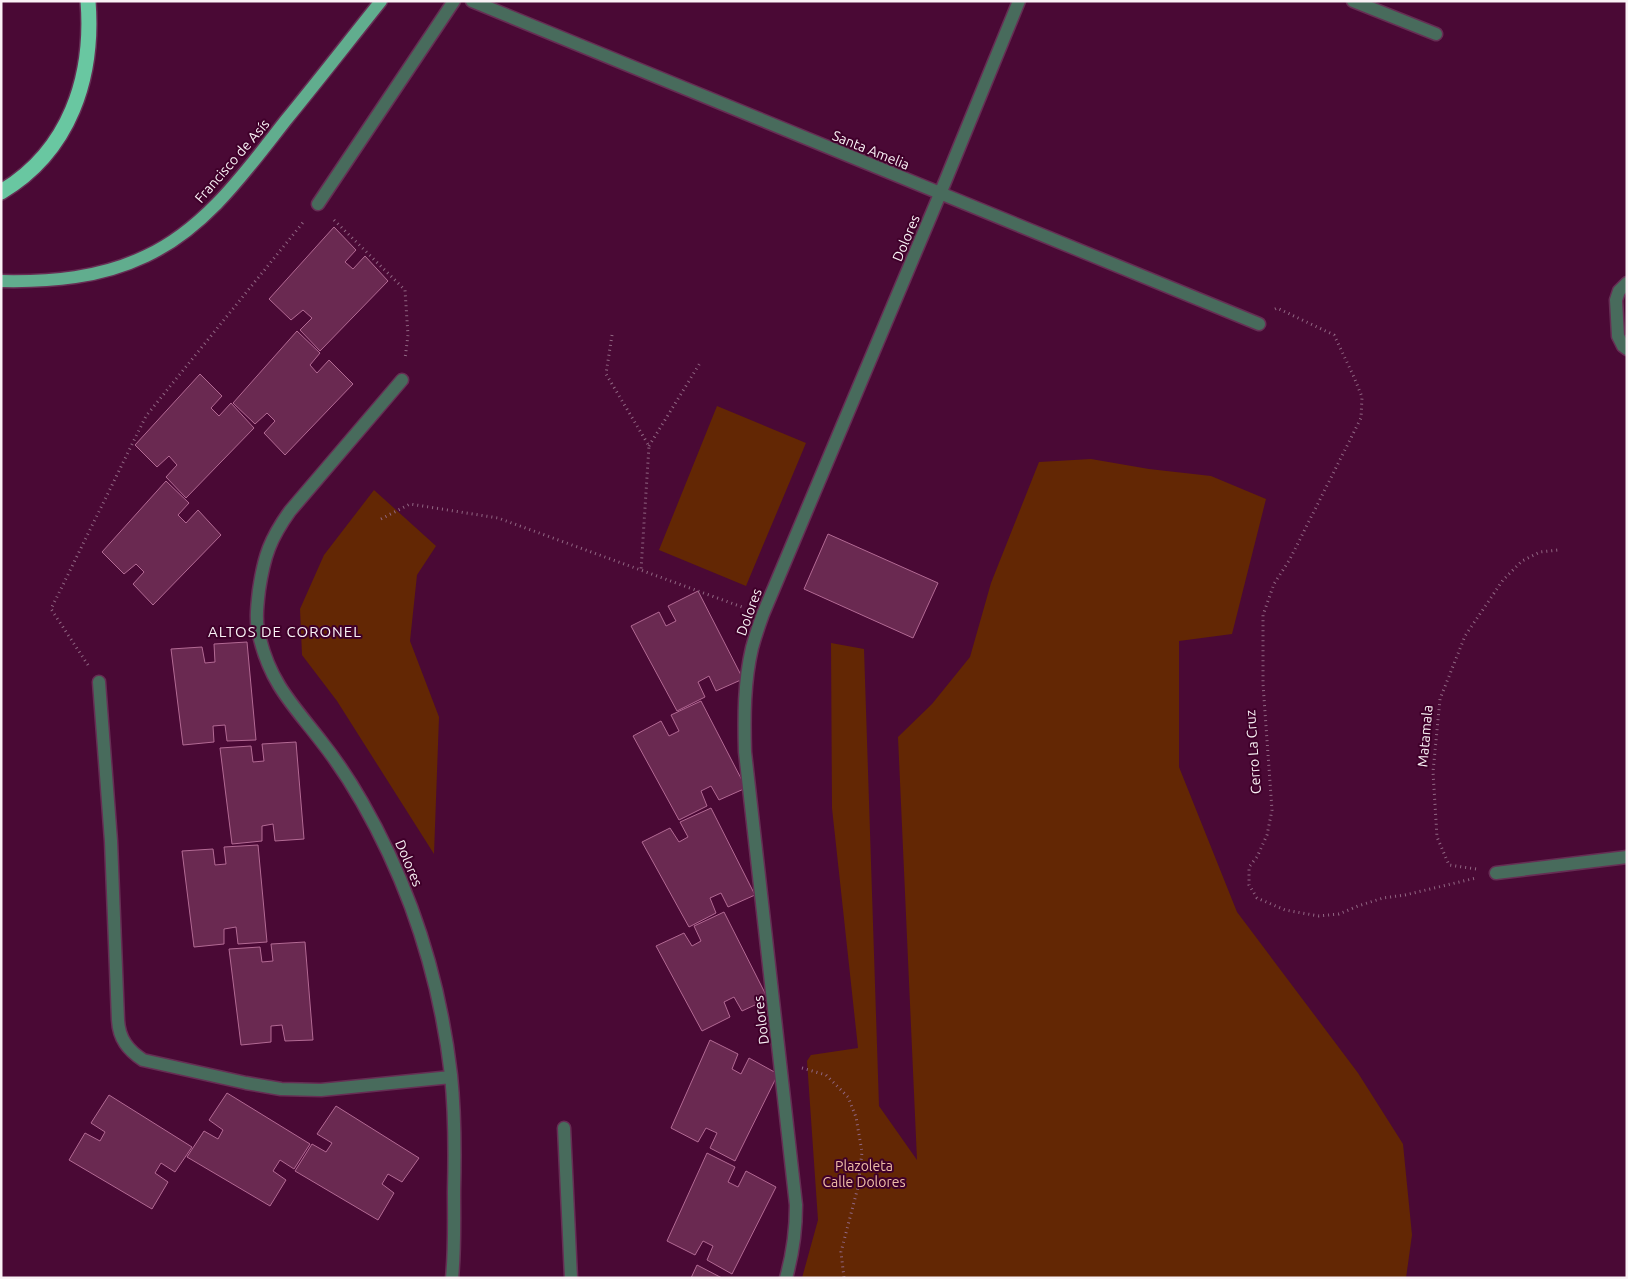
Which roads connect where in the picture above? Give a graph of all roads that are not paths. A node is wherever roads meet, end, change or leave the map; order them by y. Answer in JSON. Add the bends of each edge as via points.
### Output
{"nodes":[{"id":1,"x":88,"y":1,"type":"edge"},
{"id":2,"x":381,"y":1,"type":"edge"},
{"id":3,"x":454,"y":1,"type":"edge"},
{"id":4,"x":472,"y":1,"type":"edge"},
{"id":5,"x":1019,"y":1,"type":"edge"},
{"id":6,"x":1353,"y":1,"type":"edge"},
{"id":7,"x":1436,"y":34,"type":"dead end"},
{"id":8,"x":1,"y":192,"type":"edge"},
{"id":9,"x":940,"y":194,"type":"junction"},
{"id":10,"x":318,"y":204,"type":"road end"},
{"id":11,"x":1,"y":281,"type":"edge"},
{"id":12,"x":1627,"y":283,"type":"edge"},
{"id":13,"x":1259,"y":324,"type":"road end"},
{"id":14,"x":1627,"y":349,"type":"edge"},
{"id":15,"x":402,"y":380,"type":"road end"},
{"id":16,"x":99,"y":682,"type":"road end"},
{"id":17,"x":1627,"y":857,"type":"edge"},
{"id":18,"x":1496,"y":873,"type":"road end"},
{"id":19,"x":451,"y":1077,"type":"junction"},
{"id":20,"x":564,"y":1128,"type":"dead end"},
{"id":21,"x":452,"y":1278,"type":"edge"},
{"id":22,"x":571,"y":1278,"type":"edge"},
{"id":23,"x":786,"y":1278,"type":"edge"}],
"edges":[{"from":1,"to":8,"type":"highway","via":[[88,55],[72,113],[46,154]]},
{"from":2,"to":11,"type":"main road","name":"Francisco de Asís","via":[[230,192],[192,227],[146,256],[117,268],[57,280]]},
{"from":3,"to":10,"type":"street"},
{"from":4,"to":9,"type":"street","name":"Santa Amelia"},
{"from":5,"to":9,"type":"street","name":"Dolores"},
{"from":6,"to":7,"type":"street"},
{"from":9,"to":13,"type":"street","name":"Santa Amelia"},
{"from":9,"to":23,"type":"street","name":"Dolores","via":[[763,614],[746,680],[745,752],[796,1205],[792,1254]]},
{"from":12,"to":14,"type":"street","via":[[1618,291],[1616,300],[1618,336]]},
{"from":15,"to":19,"type":"street","name":"Dolores","via":[[281,523],[267,550],[256,611],[259,637],[272,675],[361,801],[399,877],[428,958]]},
{"from":16,"to":19,"type":"street","via":[[111,840],[118,1020],[126,1046],[143,1060],[281,1089],[321,1090]]},
{"from":17,"to":18,"type":"street"},
{"from":19,"to":21,"type":"street","name":"Dolores"},
{"from":20,"to":22,"type":"street"}]}
